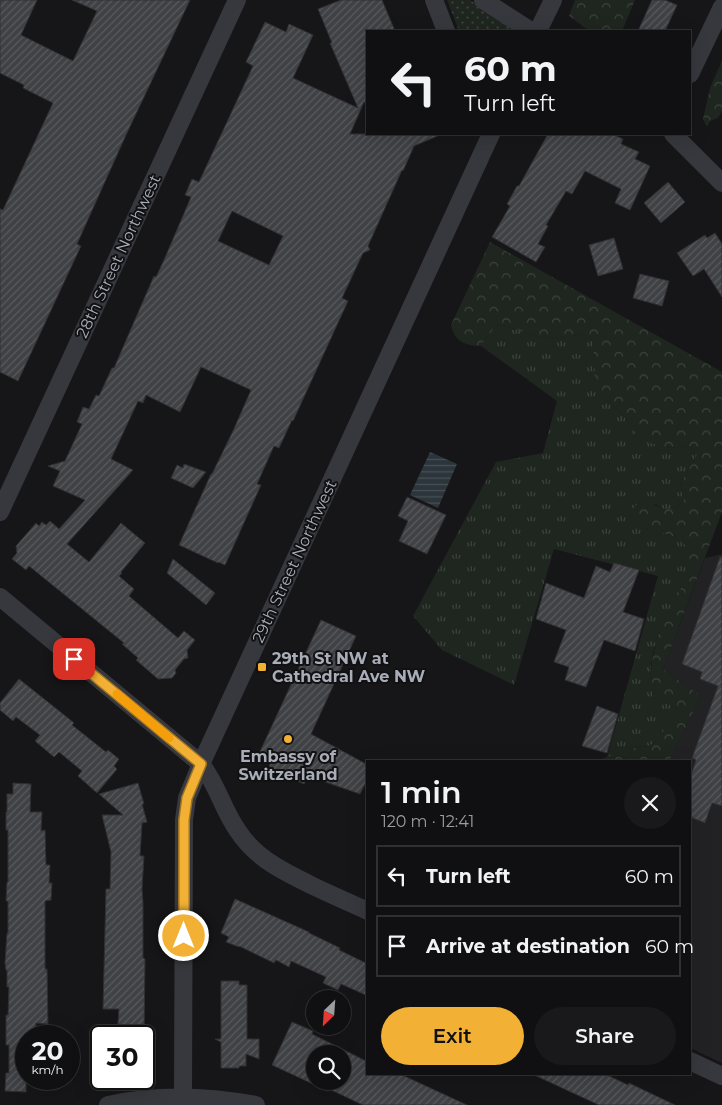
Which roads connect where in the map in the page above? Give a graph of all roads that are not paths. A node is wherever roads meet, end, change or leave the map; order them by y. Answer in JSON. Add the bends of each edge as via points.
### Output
{"nodes":[{"id":1,"x":237,"y":0,"type":"edge"},
{"id":2,"x":434,"y":0,"type":"edge"},
{"id":3,"x":483,"y":0,"type":"edge"},
{"id":4,"x":553,"y":0,"type":"edge"},
{"id":5,"x":722,"y":7,"type":"edge"},
{"id":6,"x":446,"y":30,"type":"edge"},
{"id":7,"x":529,"y":30,"type":"edge"},
{"id":8,"x":538,"y":30,"type":"edge"},
{"id":9,"x":691,"y":72,"type":"edge"},
{"id":10,"x":674,"y":135,"type":"edge"},
{"id":11,"x":487,"y":137,"type":"edge"},
{"id":12,"x":722,"y":183,"type":"edge"},
{"id":13,"x":0,"y":512,"type":"edge"},
{"id":14,"x":0,"y":598,"type":"edge"},
{"id":15,"x":201,"y":764,"type":"junction"},
{"id":16,"x":366,"y":910,"type":"edge"},
{"id":17,"x":691,"y":1061,"type":"edge"},
{"id":18,"x":722,"y":1076,"type":"edge"},
{"id":19,"x":183,"y":1098,"type":"junction"},
{"id":20,"x":236,"y":1103,"type":"edge"},
{"id":21,"x":108,"y":1105,"type":"edge"},
{"id":22,"x":256,"y":1105,"type":"edge"}],
"edges":[{"from":1,"to":13,"type":"street","name":"28th Street Northwest"},
{"from":2,"to":6,"type":"street"},
{"from":3,"to":7,"type":"street"},
{"from":4,"to":8,"type":"street"},
{"from":5,"to":9,"type":"street"},
{"from":10,"to":12,"type":"street"},
{"from":11,"to":15,"type":"street","name":"29th Street Northwest"},
{"from":14,"to":15,"type":"street"},
{"from":15,"to":16,"type":"street","via":[[232,822],[257,853],[290,875]]},
{"from":15,"to":19,"type":"street","name":"29th Street Northwest","via":[[187,798],[184,820]]},
{"from":17,"to":18,"type":"street"},
{"from":19,"to":20,"type":"street"},
{"from":19,"to":21,"type":"street","via":[[137,1099]]},
{"from":20,"to":22,"type":"street"}]}
